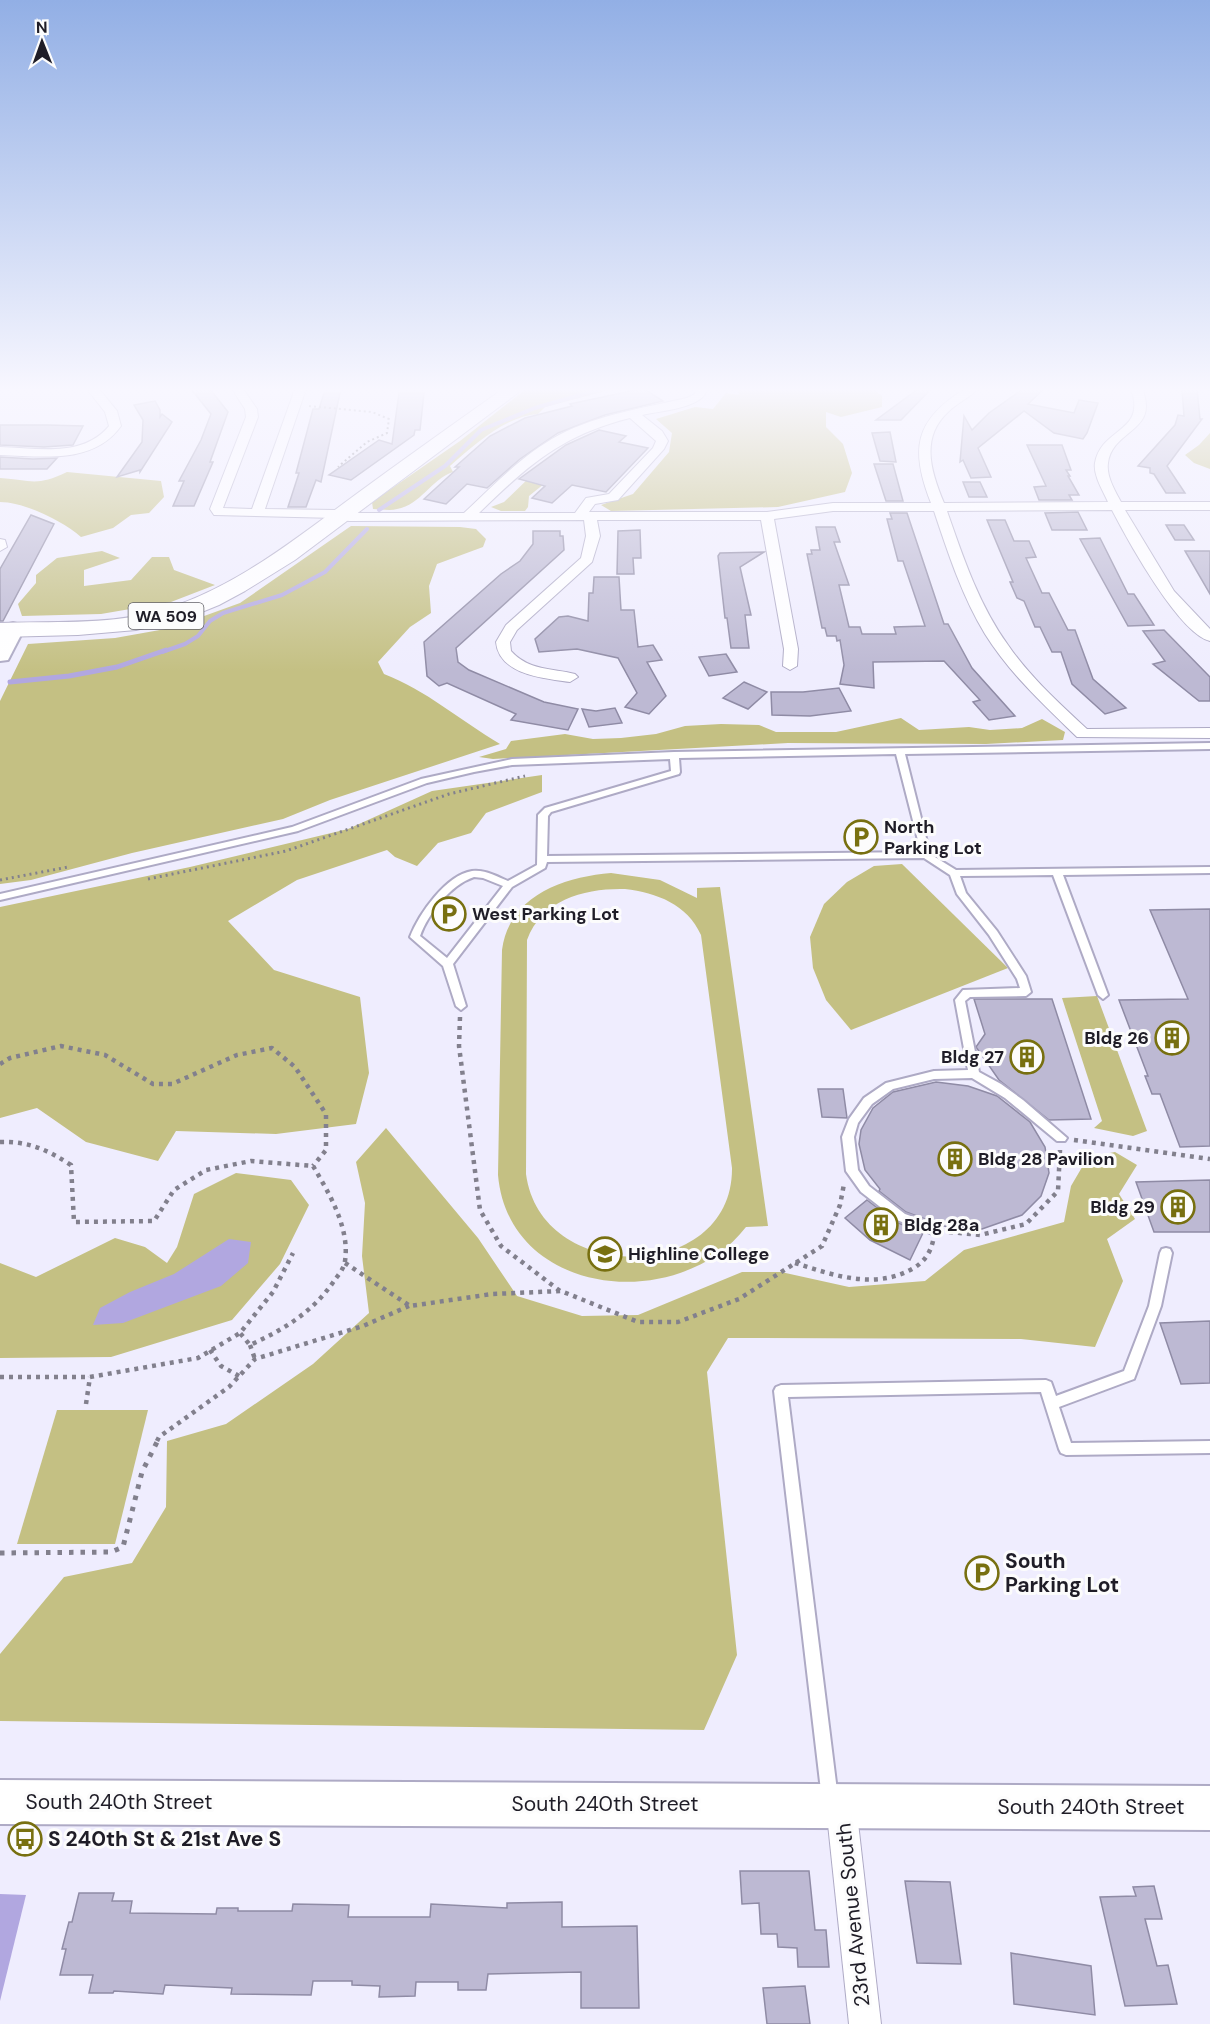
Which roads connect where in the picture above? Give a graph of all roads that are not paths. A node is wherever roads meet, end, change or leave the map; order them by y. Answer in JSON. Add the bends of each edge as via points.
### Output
{"nodes":[{"id":1,"x":227,"y":483,"type":"edge"},
{"id":2,"x":267,"y":483,"type":"edge"},
{"id":3,"x":385,"y":483,"type":"edge"},
{"id":4,"x":502,"y":483,"type":"edge"},
{"id":5,"x":626,"y":483,"type":"edge"},
{"id":6,"x":931,"y":483,"type":"edge"},
{"id":7,"x":1107,"y":483,"type":"edge"},
{"id":8,"x":1210,"y":506,"type":"edge"},
{"id":9,"x":939,"y":507,"type":"junction"},
{"id":10,"x":1118,"y":507,"type":"junction"},
{"id":11,"x":257,"y":513,"type":"junction"},
{"id":12,"x":342,"y":515,"type":"junction"},
{"id":13,"x":585,"y":516,"type":"junction"},
{"id":14,"x":767,"y":516,"type":"junction"},
{"id":15,"x":467,"y":517,"type":"junction"},
{"id":16,"x":0,"y":543,"type":"edge"},
{"id":17,"x":0,"y":547,"type":"edge"},
{"id":18,"x":6,"y":630,"type":"edge"},
{"id":19,"x":1210,"y":637,"type":"edge"},
{"id":20,"x":0,"y":655,"type":"edge"},
{"id":21,"x":790,"y":666,"type":"dead end"},
{"id":22,"x":570,"y":677,"type":"dead end"},
{"id":23,"x":1210,"y":733,"type":"edge"},
{"id":24,"x":1210,"y":746,"type":"edge"},
{"id":25,"x":900,"y":751,"type":"junction"},
{"id":26,"x":674,"y":755,"type":"junction"},
{"id":27,"x":926,"y":855,"type":"junction"},
{"id":28,"x":542,"y":859,"type":"junction"},
{"id":29,"x":1210,"y":870,"type":"edge"},
{"id":30,"x":1057,"y":872,"type":"junction"},
{"id":31,"x":954,"y":873,"type":"junction"},
{"id":32,"x":509,"y":885,"type":"junction"},
{"id":33,"x":0,"y":897,"type":"edge"},
{"id":34,"x":448,"y":964,"type":"junction"},
{"id":35,"x":1103,"y":995,"type":"dead end"},
{"id":36,"x":461,"y":1006,"type":"road end"},
{"id":37,"x":974,"y":1074,"type":"junction"},
{"id":38,"x":1060,"y":1138,"type":"road end"},
{"id":39,"x":935,"y":1230,"type":"road end"},
{"id":40,"x":1166,"y":1253,"type":"dead end"},
{"id":41,"x":1052,"y":1404,"type":"junction"},
{"id":42,"x":1210,"y":1447,"type":"edge"},
{"id":43,"x":0,"y":1802,"type":"edge"},
{"id":44,"x":836,"y":1805,"type":"junction"},
{"id":45,"x":1210,"y":1808,"type":"edge"},
{"id":46,"x":865,"y":2024,"type":"edge"}],
"edges":[{"from":1,"to":11,"type":"street","via":[[217,511]]},
{"from":2,"to":11,"type":"street"},
{"from":3,"to":12,"type":"main road","number":"WA 509"},
{"from":4,"to":15,"type":"street"},
{"from":5,"to":13,"type":"street","via":[[613,497],[591,501]]},
{"from":6,"to":9,"type":"street"},
{"from":7,"to":10,"type":"street"},
{"from":8,"to":10,"type":"street"},
{"from":9,"to":10,"type":"street"},
{"from":9,"to":14,"type":"street","via":[[833,507]]},
{"from":9,"to":23,"type":"street","via":[[959,564],[992,633],[1031,683],[1083,734]]},
{"from":10,"to":19,"type":"street","via":[[1168,592]]},
{"from":11,"to":12,"type":"street"},
{"from":12,"to":15,"type":"street"},
{"from":12,"to":18,"type":"main road","number":"WA 509","via":[[254,578],[184,610],[107,626]]},
{"from":13,"to":14,"type":"street"},
{"from":13,"to":15,"type":"street"},
{"from":13,"to":22,"type":"street","via":[[593,536],[587,559],[511,628],[503,642],[504,652],[519,667]]},
{"from":14,"to":21,"type":"street","via":[[791,649]]},
{"from":16,"to":17,"type":"street"},
{"from":18,"to":20,"type":"main road"},
{"from":24,"to":25,"type":"lane"},
{"from":25,"to":26,"type":"lane"},
{"from":25,"to":27,"type":"lane"},
{"from":26,"to":28,"type":"lane","via":[[676,772],[548,810],[543,815]]},
{"from":26,"to":33,"type":"lane","via":[[512,762],[474,769],[414,785],[295,830]]},
{"from":27,"to":28,"type":"lane"},
{"from":27,"to":31,"type":"lane"},
{"from":28,"to":32,"type":"lane","via":[[542,866]]},
{"from":29,"to":30,"type":"lane"},
{"from":30,"to":31,"type":"lane"},
{"from":30,"to":35,"type":"lane"},
{"from":31,"to":37,"type":"lane","via":[[962,894],[993,933],[1022,978],[1026,992],[967,993],[960,1000]]},
{"from":32,"to":34,"type":"lane"},
{"from":32,"to":34,"type":"lane","via":[[474,874],[455,882],[417,926],[415,937]]},
{"from":34,"to":36,"type":"lane"},
{"from":37,"to":38,"type":"lane","via":[[1003,1090]]},
{"from":37,"to":39,"type":"lane","via":[[934,1075],[890,1086],[868,1101],[848,1137],[852,1171],[865,1189],[901,1217]]},
{"from":40,"to":41,"type":"lane","via":[[1155,1306],[1129,1375]]},
{"from":41,"to":42,"type":"lane","via":[[1065,1449]]},
{"from":41,"to":44,"type":"lane","via":[[1046,1386],[781,1391]]},
{"from":43,"to":44,"type":"main road","name":"South 240th Street"},
{"from":44,"to":45,"type":"main road","name":"South 240th Street"},
{"from":44,"to":46,"type":"street","name":"23rd Avenue South"}]}
